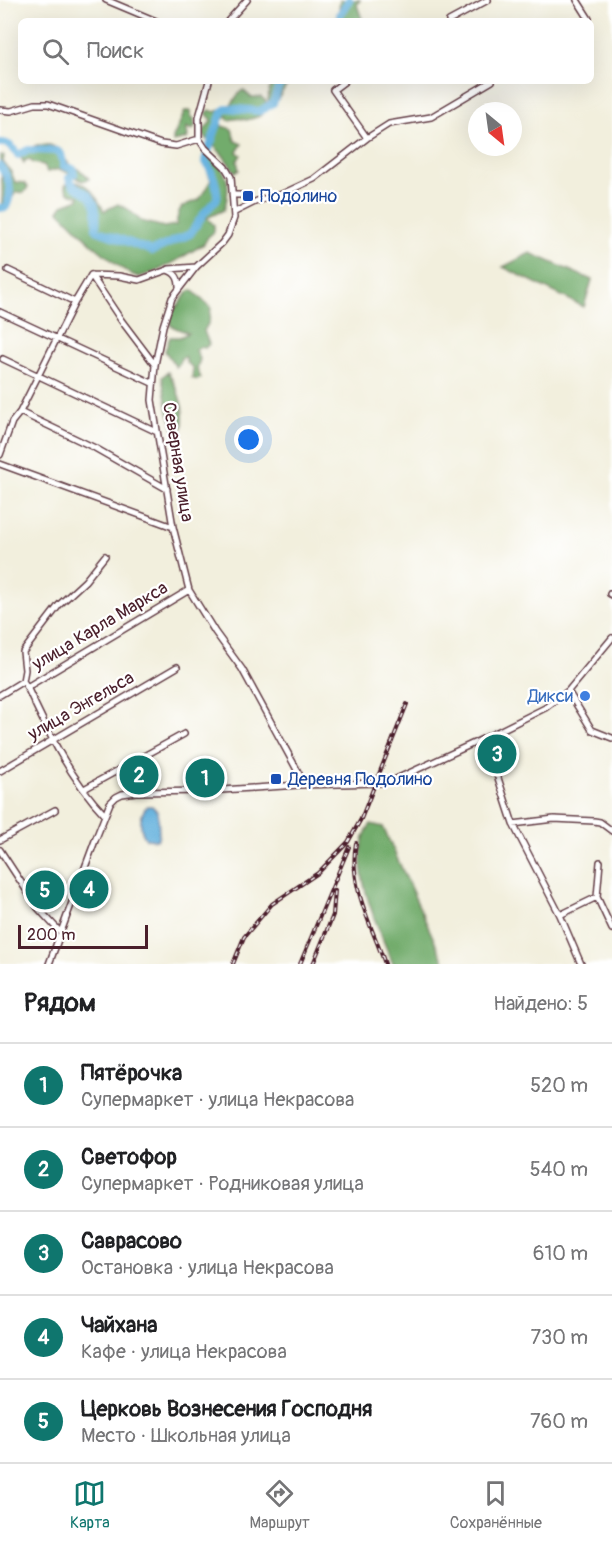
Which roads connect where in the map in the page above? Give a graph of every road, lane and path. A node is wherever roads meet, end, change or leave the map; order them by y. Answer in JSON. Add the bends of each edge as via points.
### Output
{"nodes":[{"id":1,"x":106,"y":0,"type":"edge"},
{"id":2,"x":247,"y":0,"type":"edge"},
{"id":3,"x":488,"y":0,"type":"edge"},
{"id":4,"x":577,"y":0,"type":"edge"},
{"id":5,"x":149,"y":18,"type":"edge"},
{"id":6,"x":231,"y":18,"type":"edge"},
{"id":7,"x":455,"y":18,"type":"edge"},
{"id":8,"x":587,"y":18,"type":"edge"},
{"id":9,"x":208,"y":84,"type":"edge"},
{"id":10,"x":341,"y":84,"type":"edge"},
{"id":11,"x":487,"y":84,"type":"edge"},
{"id":12,"x":0,"y":110,"type":"edge"},
{"id":13,"x":367,"y":138,"type":"junction"},
{"id":14,"x":199,"y":139,"type":"junction"},
{"id":15,"x":234,"y":195,"type":"junction"},
{"id":16,"x":252,"y":203,"type":"junction"},
{"id":17,"x":234,"y":212,"type":"junction"},
{"id":18,"x":196,"y":267,"type":"junction"},
{"id":19,"x":8,"y":270,"type":"dead end"},
{"id":20,"x":167,"y":270,"type":"junction"},
{"id":21,"x":91,"y":275,"type":"junction"},
{"id":22,"x":179,"y":287,"type":"junction"},
{"id":23,"x":75,"y":302,"type":"junction"},
{"id":24,"x":0,"y":312,"type":"edge"},
{"id":25,"x":56,"y":338,"type":"junction"},
{"id":26,"x":3,"y":359,"type":"dead end"},
{"id":27,"x":155,"y":365,"type":"junction"},
{"id":28,"x":39,"y":376,"type":"junction"},
{"id":29,"x":152,"y":383,"type":"junction"},
{"id":30,"x":20,"y":412,"type":"junction"},
{"id":31,"x":157,"y":432,"type":"junction"},
{"id":32,"x":0,"y":455,"type":"edge"},
{"id":33,"x":0,"y":464,"type":"edge"},
{"id":34,"x":167,"y":489,"type":"junction"},
{"id":35,"x":173,"y":528,"type":"junction"},
{"id":36,"x":105,"y":556,"type":"dead end"},
{"id":37,"x":189,"y":590,"type":"junction"},
{"id":38,"x":612,"y":638,"type":"edge"},
{"id":39,"x":177,"y":667,"type":"dead end"},
{"id":40,"x":22,"y":681,"type":"junction"},
{"id":41,"x":27,"y":687,"type":"junction"},
{"id":42,"x":568,"y":691,"type":"junction"},
{"id":43,"x":0,"y":695,"type":"edge"},
{"id":44,"x":184,"y":734,"type":"dead end"},
{"id":45,"x":486,"y":738,"type":"junction"},
{"id":46,"x":612,"y":738,"type":"edge"},
{"id":47,"x":53,"y":741,"type":"junction"},
{"id":48,"x":0,"y":771,"type":"edge"},
{"id":49,"x":298,"y":785,"type":"junction"},
{"id":50,"x":84,"y":789,"type":"junction"},
{"id":51,"x":55,"y":810,"type":"dead end"},
{"id":52,"x":105,"y":816,"type":"junction"},
{"id":53,"x":513,"y":824,"type":"junction"},
{"id":54,"x":612,"y":831,"type":"edge"},
{"id":55,"x":0,"y":840,"type":"edge"},
{"id":56,"x":0,"y":850,"type":"edge"},
{"id":57,"x":600,"y":862,"type":"dead end"},
{"id":58,"x":597,"y":897,"type":"junction"},
{"id":59,"x":560,"y":915,"type":"junction"},
{"id":60,"x":612,"y":929,"type":"edge"},
{"id":61,"x":60,"y":933,"type":"junction"},
{"id":62,"x":49,"y":964,"type":"edge"},
{"id":63,"x":581,"y":964,"type":"edge"}],
"edges":[{"from":1,"to":5,"type":"street"},
{"from":2,"to":6,"type":"street"},
{"from":3,"to":7,"type":"street"},
{"from":4,"to":8,"type":"street"},
{"from":9,"to":14,"type":"street","via":[[199,117]]},
{"from":10,"to":13,"type":"street","via":[[333,90]]},
{"from":11,"to":13,"type":"street","via":[[431,117],[389,124]]},
{"from":12,"to":14,"type":"street","via":[[48,104],[161,144],[176,146]]},
{"from":13,"to":16,"type":"street","via":[[314,179]]},
{"from":14,"to":15,"type":"street","name":"Северная улица","via":[[228,171]]},
{"from":15,"to":16,"type":"street","via":[[244,195]]},
{"from":15,"to":17,"type":"street","name":"Северная улица"},
{"from":16,"to":17,"type":"street"},
{"from":17,"to":18,"type":"street","name":"Северная улица","via":[[228,235]]},
{"from":18,"to":20,"type":"street"},
{"from":18,"to":22,"type":"street","name":"Северная улица"},
{"from":19,"to":23,"type":"street"},
{"from":20,"to":21,"type":"street","via":[[139,280]]},
{"from":20,"to":22,"type":"street","via":[[178,278]]},
{"from":21,"to":23,"type":"street"},
{"from":21,"to":27,"type":"street"},
{"from":22,"to":27,"type":"street","name":"Северная улица","via":[[168,308]]},
{"from":23,"to":25,"type":"street"},
{"from":24,"to":25,"type":"street"},
{"from":25,"to":28,"type":"street"},
{"from":25,"to":29,"type":"street"},
{"from":26,"to":28,"type":"street"},
{"from":27,"to":29,"type":"street","name":"Северная улица"},
{"from":28,"to":30,"type":"street"},
{"from":28,"to":31,"type":"street"},
{"from":29,"to":31,"type":"street","name":"Северная улица"},
{"from":30,"to":32,"type":"street","via":[[12,422]]},
{"from":30,"to":34,"type":"street"},
{"from":31,"to":34,"type":"street","name":"Северная улица"},
{"from":33,"to":35,"type":"street"},
{"from":34,"to":35,"type":"street","name":"Северная улица"},
{"from":35,"to":37,"type":"street","name":"Северная улица"},
{"from":36,"to":40,"type":"street","via":[[59,604],[23,652]]},
{"from":37,"to":41,"type":"street","name":"улица Карла Маркса"},
{"from":37,"to":49,"type":"street","name":"Северная улица","via":[[242,669],[300,776]]},
{"from":38,"to":42,"type":"street"},
{"from":39,"to":47,"type":"street","name":"улица Энгельса"},
{"from":40,"to":41,"type":"street"},
{"from":40,"to":43,"type":"street","name":"улица Карла Маркса"},
{"from":41,"to":47,"type":"street"},
{"from":42,"to":45,"type":"street","via":[[545,708]]},
{"from":42,"to":46,"type":"street","via":[[592,730]]},
{"from":44,"to":50,"type":"street"},
{"from":45,"to":49,"type":"street","via":[[392,781]]},
{"from":45,"to":53,"type":"street"},
{"from":47,"to":48,"type":"street","name":"улица Энгельса"},
{"from":47,"to":50,"type":"street"},
{"from":49,"to":52,"type":"street","via":[[122,794],[110,803]]},
{"from":50,"to":52,"type":"street"},
{"from":51,"to":55,"type":"street"},
{"from":52,"to":61,"type":"street"},
{"from":53,"to":54,"type":"street","via":[[554,819],[594,821]]},
{"from":53,"to":59,"type":"street"},
{"from":56,"to":61,"type":"street","via":[[38,908]]},
{"from":57,"to":58,"type":"street"},
{"from":58,"to":59,"type":"street"},
{"from":58,"to":60,"type":"street"},
{"from":59,"to":63,"type":"street"},
{"from":61,"to":62,"type":"street"}]}
